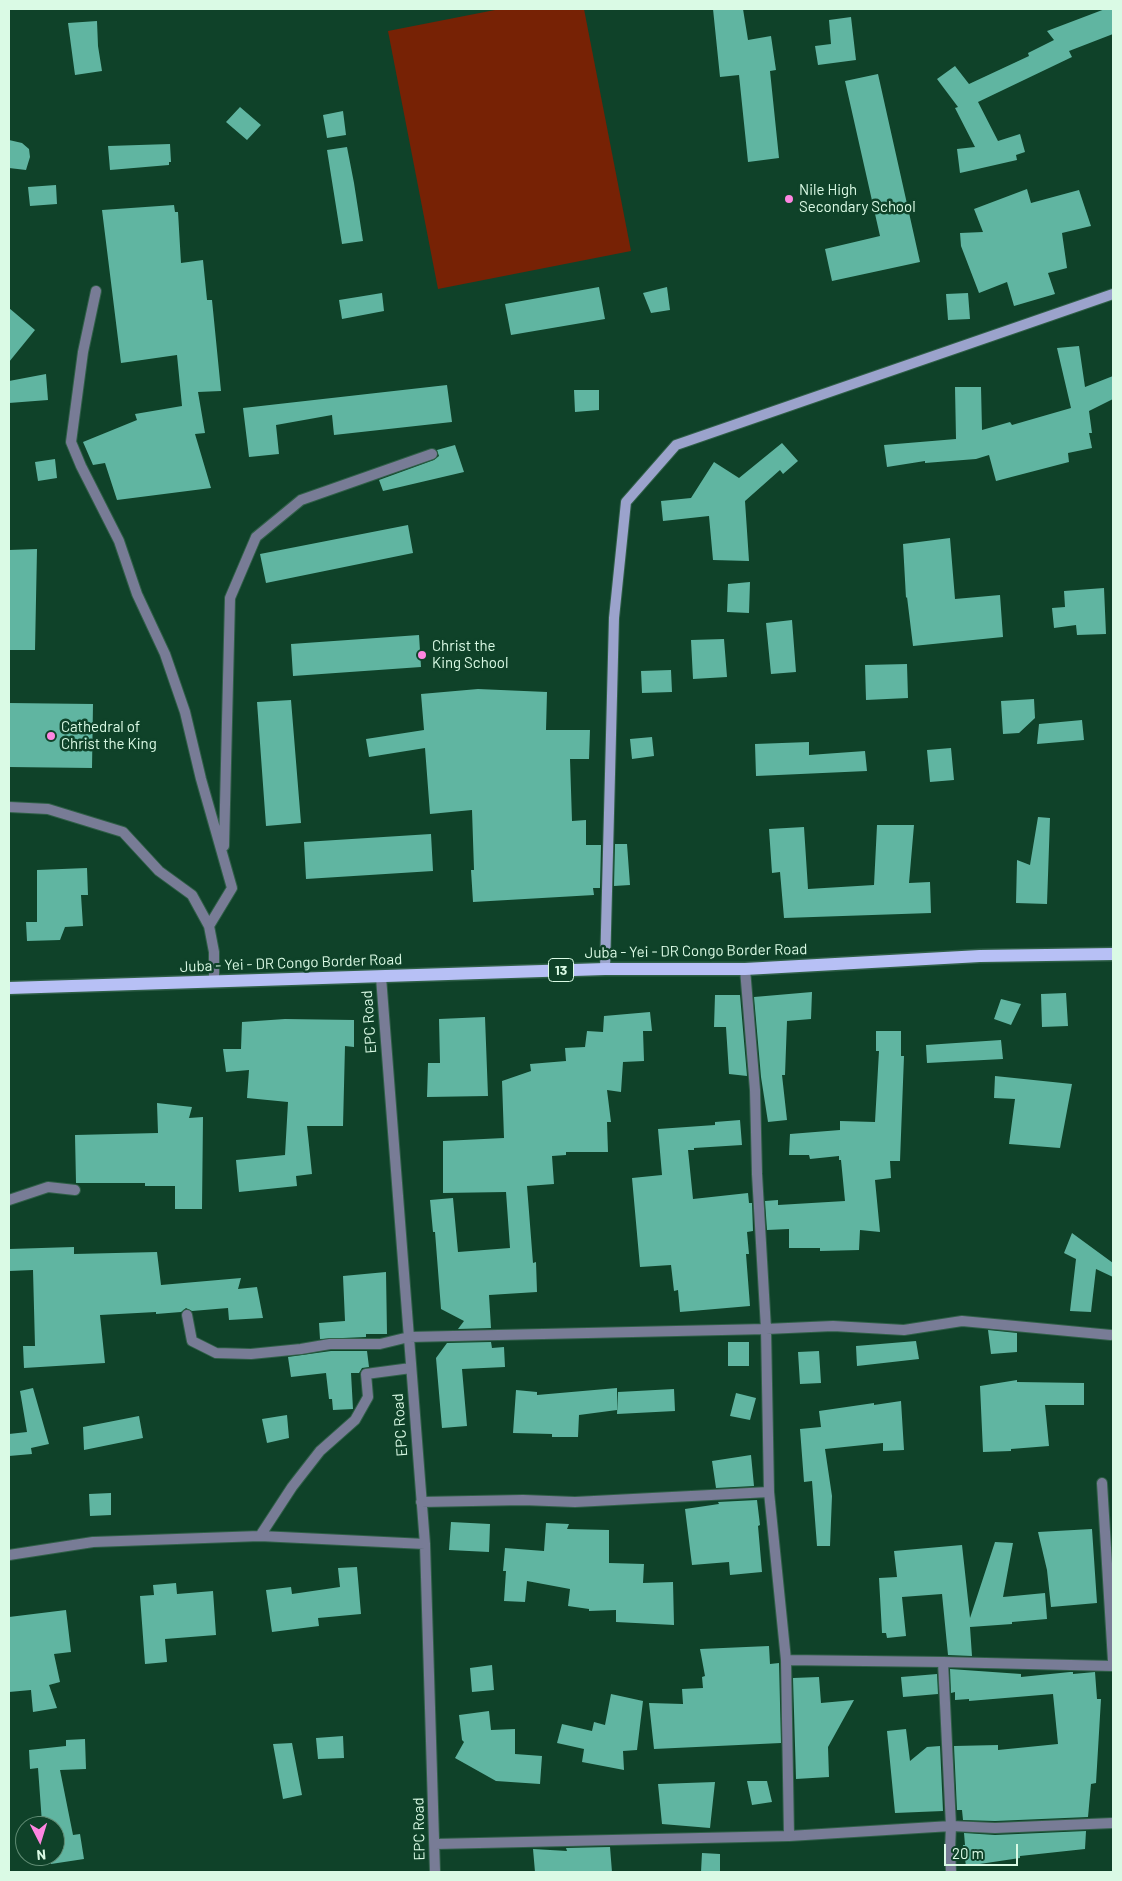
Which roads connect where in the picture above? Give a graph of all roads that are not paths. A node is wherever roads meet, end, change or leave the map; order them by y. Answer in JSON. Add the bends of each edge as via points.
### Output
{"nodes":[{"id":1,"x":96,"y":291,"type":"dead end"},
{"id":2,"x":1113,"y":294,"type":"edge"},
{"id":3,"x":432,"y":454,"type":"dead end"},
{"id":4,"x":9,"y":807,"type":"edge"},
{"id":5,"x":224,"y":856,"type":"junction"},
{"id":6,"x":209,"y":926,"type":"junction"},
{"id":7,"x":1113,"y":954,"type":"edge"},
{"id":8,"x":605,"y":969,"type":"junction"},
{"id":9,"x":745,"y":969,"type":"junction"},
{"id":10,"x":381,"y":977,"type":"junction"},
{"id":11,"x":214,"y":982,"type":"junction"},
{"id":12,"x":9,"y":988,"type":"edge"},
{"id":13,"x":76,"y":1190,"type":"dead end"},
{"id":14,"x":9,"y":1200,"type":"edge"},
{"id":15,"x":187,"y":1314,"type":"dead end"},
{"id":16,"x":766,"y":1329,"type":"junction"},
{"id":17,"x":1111,"y":1335,"type":"dead end"},
{"id":18,"x":409,"y":1337,"type":"junction"},
{"id":19,"x":411,"y":1368,"type":"junction"},
{"id":20,"x":1102,"y":1483,"type":"dead end"},
{"id":21,"x":769,"y":1492,"type":"junction"},
{"id":22,"x":421,"y":1502,"type":"junction"},
{"id":23,"x":260,"y":1536,"type":"junction"},
{"id":24,"x":425,"y":1544,"type":"junction"},
{"id":25,"x":9,"y":1555,"type":"edge"},
{"id":26,"x":786,"y":1660,"type":"junction"},
{"id":27,"x":1113,"y":1661,"type":"edge"},
{"id":28,"x":943,"y":1662,"type":"junction"},
{"id":29,"x":1113,"y":1666,"type":"edge"},
{"id":30,"x":1113,"y":1823,"type":"edge"},
{"id":31,"x":951,"y":1826,"type":"junction"},
{"id":32,"x":789,"y":1836,"type":"junction"},
{"id":33,"x":435,"y":1844,"type":"junction"},
{"id":34,"x":435,"y":1872,"type":"edge"},
{"id":35,"x":951,"y":1872,"type":"edge"}],
"edges":[{"from":1,"to":5,"type":"street","via":[[83,352],[72,442],[119,541],[137,594],[166,654]]},
{"from":2,"to":8,"type":"street","via":[[676,445],[626,502],[614,618]]},
{"from":3,"to":5,"type":"street","via":[[301,500],[256,537],[230,598]]},
{"from":4,"to":6,"type":"street","via":[[48,809],[123,832],[159,871],[192,895]]},
{"from":5,"to":6,"type":"street","via":[[232,888]]},
{"from":6,"to":11,"type":"street","via":[[214,952]]},
{"from":7,"to":9,"type":"main road","name":"Juba - Yei - DR Congo Border Road","number":"13","via":[[980,956]]},
{"from":8,"to":9,"type":"main road","name":"Juba - Yei - DR Congo Border Road","number":"13"},
{"from":8,"to":10,"type":"main road","name":"Juba - Yei - DR Congo Border Road","number":"13"},
{"from":9,"to":16,"type":"street","via":[[755,1090],[756,1174]]},
{"from":10,"to":11,"type":"main road","name":"Juba - Yei - DR Congo Border Road","number":"13"},
{"from":10,"to":18,"type":"street","name":"EPC Road"},
{"from":11,"to":12,"type":"main road","name":"Juba - Yei - DR Congo Border Road","number":"13"},
{"from":13,"to":14,"type":"street","via":[[48,1187]]},
{"from":15,"to":18,"type":"street","via":[[192,1341],[216,1353],[251,1354],[330,1344],[380,1344]]},
{"from":16,"to":17,"type":"street","via":[[833,1326],[904,1330],[962,1321]]},
{"from":16,"to":18,"type":"street"},
{"from":16,"to":21,"type":"street"},
{"from":18,"to":19,"type":"street","name":"EPC Road"},
{"from":19,"to":22,"type":"street","name":"EPC Road"},
{"from":19,"to":23,"type":"street","via":[[366,1374],[368,1397],[356,1420],[320,1451]]},
{"from":20,"to":27,"type":"street"},
{"from":21,"to":22,"type":"street","via":[[575,1502]]},
{"from":21,"to":26,"type":"street"},
{"from":22,"to":24,"type":"street","name":"EPC Road"},
{"from":23,"to":24,"type":"street"},
{"from":23,"to":25,"type":"street","via":[[93,1542]]},
{"from":24,"to":33,"type":"street","name":"EPC Road"},
{"from":26,"to":28,"type":"street"},
{"from":26,"to":32,"type":"street"},
{"from":28,"to":29,"type":"street"},
{"from":28,"to":31,"type":"street"},
{"from":30,"to":31,"type":"street","via":[[1004,1828]]},
{"from":31,"to":32,"type":"street"},
{"from":31,"to":35,"type":"street"},
{"from":32,"to":33,"type":"street"},
{"from":33,"to":34,"type":"street","name":"EPC Road"}]}
